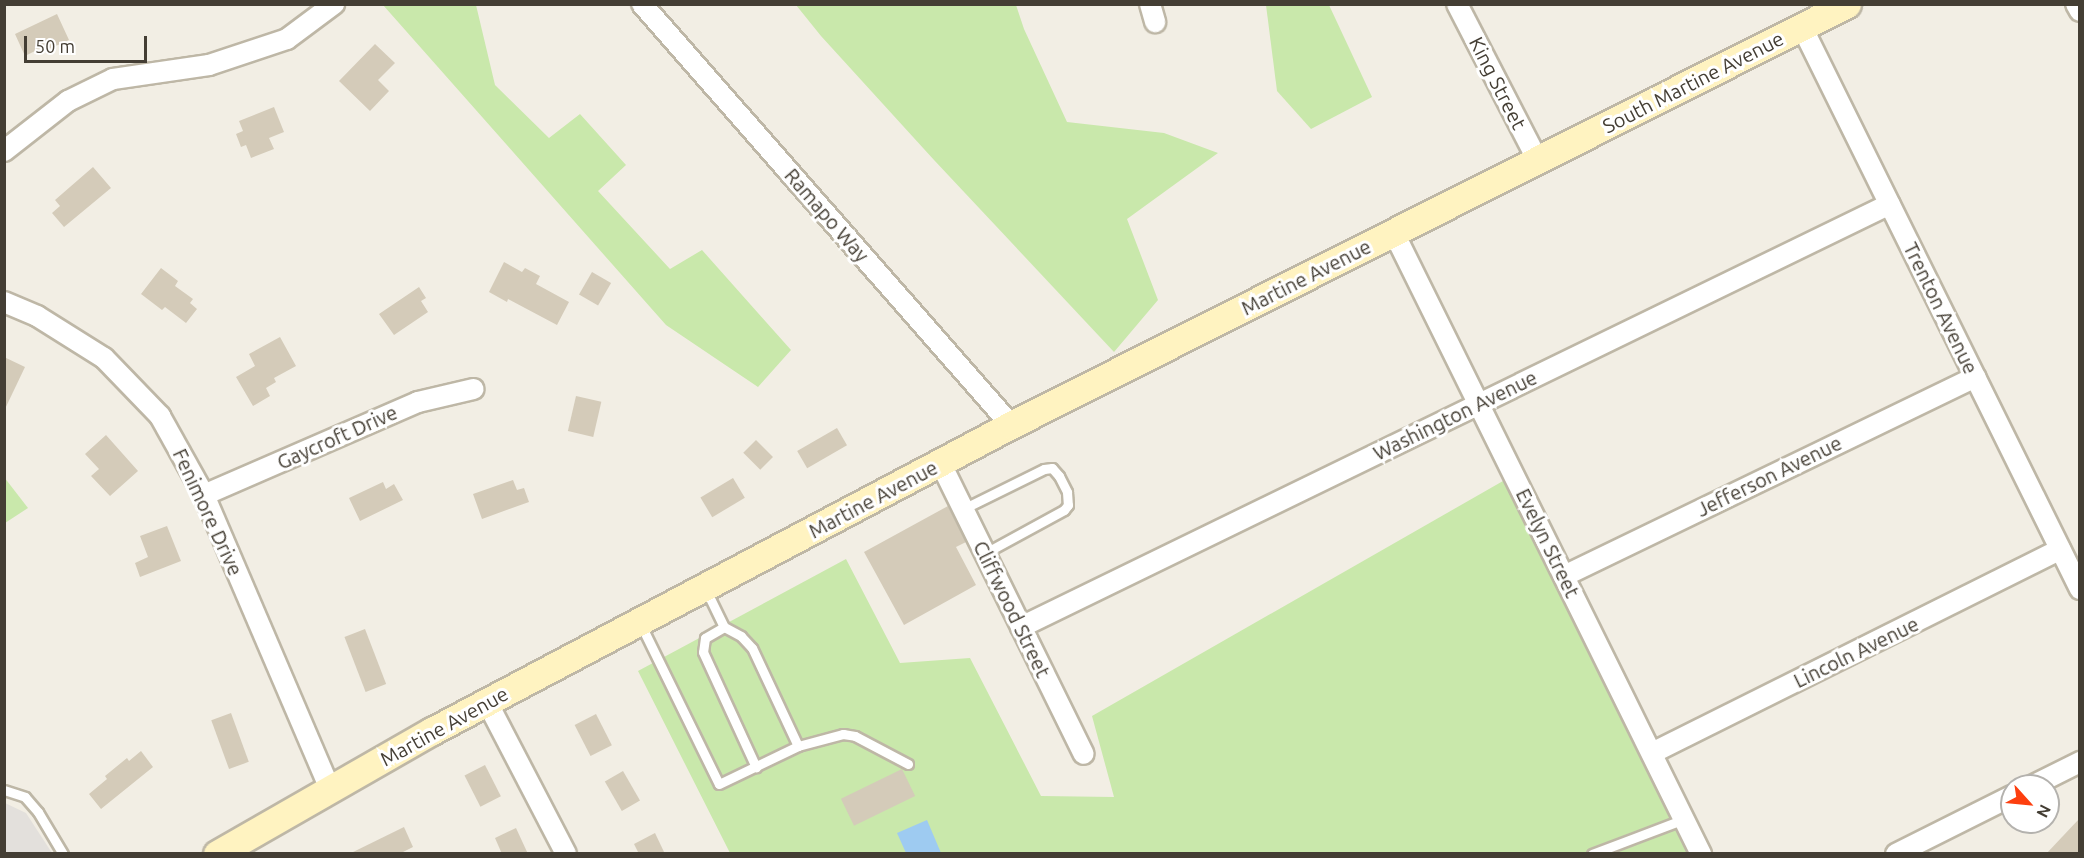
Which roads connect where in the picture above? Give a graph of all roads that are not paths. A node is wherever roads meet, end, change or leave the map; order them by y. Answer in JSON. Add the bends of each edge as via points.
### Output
{"nodes":[{"id":1,"x":334,"y":4,"type":"edge"},
{"id":2,"x":642,"y":4,"type":"edge"},
{"id":3,"x":1457,"y":4,"type":"edge"},
{"id":4,"x":1847,"y":4,"type":"edge"},
{"id":5,"x":2076,"y":4,"type":"edge"},
{"id":6,"x":2079,"y":11,"type":"edge"},
{"id":7,"x":1802,"y":27,"type":"junction"},
{"id":8,"x":4,"y":151,"type":"edge"},
{"id":9,"x":1538,"y":161,"type":"junction"},
{"id":10,"x":1890,"y":204,"type":"junction"},
{"id":11,"x":1394,"y":233,"type":"junction"},
{"id":12,"x":4,"y":302,"type":"edge"},
{"id":13,"x":1975,"y":377,"type":"junction"},
{"id":14,"x":474,"y":389,"type":"dead end"},
{"id":15,"x":1479,"y":403,"type":"junction"},
{"id":16,"x":1011,"y":425,"type":"junction"},
{"id":17,"x":941,"y":464,"type":"junction"},
{"id":18,"x":204,"y":495,"type":"junction"},
{"id":19,"x":963,"y":509,"type":"junction"},
{"id":20,"x":2060,"y":550,"type":"junction"},
{"id":21,"x":985,"y":553,"type":"junction"},
{"id":22,"x":1564,"y":576,"type":"junction"},
{"id":23,"x":705,"y":588,"type":"junction"},
{"id":24,"x":2079,"y":589,"type":"edge"},
{"id":25,"x":640,"y":622,"type":"junction"},
{"id":26,"x":724,"y":627,"type":"junction"},
{"id":27,"x":1021,"y":627,"type":"junction"},
{"id":28,"x":487,"y":702,"type":"junction"},
{"id":29,"x":798,"y":746,"type":"junction"},
{"id":30,"x":1652,"y":753,"type":"junction"},
{"id":31,"x":1084,"y":754,"type":"dead end"},
{"id":32,"x":2079,"y":762,"type":"edge"},
{"id":33,"x":908,"y":764,"type":"dead end"},
{"id":34,"x":756,"y":767,"type":"junction"},
{"id":35,"x":2056,"y":774,"type":"edge"},
{"id":36,"x":330,"y":789,"type":"junction"},
{"id":37,"x":4,"y":790,"type":"edge"},
{"id":38,"x":2000,"y":802,"type":"edge"},
{"id":39,"x":1684,"y":819,"type":"junction"},
{"id":40,"x":62,"y":851,"type":"edge"},
{"id":41,"x":217,"y":854,"type":"edge"},
{"id":42,"x":566,"y":854,"type":"edge"},
{"id":43,"x":1592,"y":854,"type":"edge"},
{"id":44,"x":1701,"y":854,"type":"edge"},
{"id":45,"x":1896,"y":854,"type":"edge"}],
"edges":[{"from":1,"to":8,"type":"street","via":[[287,39],[209,65],[113,79],[68,101]]},
{"from":2,"to":16,"type":"street","name":"Ramapo Way"},
{"from":3,"to":9,"type":"street","name":"King Street"},
{"from":4,"to":7,"type":"main road","name":"South Martine Avenue"},
{"from":5,"to":6,"type":"street"},
{"from":7,"to":9,"type":"main road","name":"South Martine Avenue"},
{"from":7,"to":10,"type":"street","name":"Trenton Avenue"},
{"from":9,"to":11,"type":"main road","name":"Martine Avenue"},
{"from":10,"to":13,"type":"street","name":"Trenton Avenue"},
{"from":10,"to":15,"type":"street","name":"Washington Avenue"},
{"from":11,"to":15,"type":"street","name":"Evelyn Street"},
{"from":11,"to":16,"type":"main road","name":"Martine Avenue"},
{"from":12,"to":18,"type":"street","name":"Fenimore Drive","via":[[37,316],[104,358],[160,416]]},
{"from":13,"to":20,"type":"street","name":"Trenton Avenue"},
{"from":13,"to":22,"type":"street","name":"Jefferson Avenue"},
{"from":14,"to":18,"type":"street","name":"Gaycroft Drive","via":[[418,402]]},
{"from":15,"to":22,"type":"street","name":"Evelyn Street"},
{"from":15,"to":27,"type":"street","name":"Washington Avenue"},
{"from":16,"to":17,"type":"main road","name":"Martine Avenue"},
{"from":17,"to":19,"type":"street","name":"Cliffwood Street"},
{"from":17,"to":23,"type":"main road","name":"Martine Avenue"},
{"from":18,"to":36,"type":"street","name":"Fenimore Drive"},
{"from":19,"to":21,"type":"street","name":"Cliffwood Street"},
{"from":19,"to":21,"type":"lane","via":[[1044,469],[1052,468],[1067,492],[1068,505],[1064,510]]},
{"from":20,"to":24,"type":"street","name":"Trenton Avenue"},
{"from":20,"to":30,"type":"street","name":"Lincoln Avenue"},
{"from":21,"to":27,"type":"street","name":"Cliffwood Street"},
{"from":22,"to":30,"type":"street","name":"Evelyn Street"},
{"from":23,"to":25,"type":"main road","name":"Martine Avenue"},
{"from":23,"to":26,"type":"lane"},
{"from":25,"to":28,"type":"main road","name":"Martine Avenue"},
{"from":25,"to":34,"type":"lane","via":[[719,784]]},
{"from":26,"to":29,"type":"lane","via":[[752,648]]},
{"from":26,"to":34,"type":"lane","via":[[705,639],[703,652]]},
{"from":27,"to":31,"type":"street","name":"Cliffwood Street"},
{"from":28,"to":36,"type":"main road","name":"Martine Avenue"},
{"from":28,"to":42,"type":"street"},
{"from":29,"to":33,"type":"lane","via":[[843,734]]},
{"from":29,"to":34,"type":"lane"},
{"from":30,"to":39,"type":"street","name":"Evelyn Street"},
{"from":32,"to":35,"type":"street"},
{"from":36,"to":41,"type":"main road","name":"Martine Avenue"},
{"from":37,"to":40,"type":"lane","via":[[25,797]]},
{"from":38,"to":45,"type":"street"},
{"from":39,"to":43,"type":"lane"},
{"from":39,"to":44,"type":"street","name":"Evelyn Street"}]}
